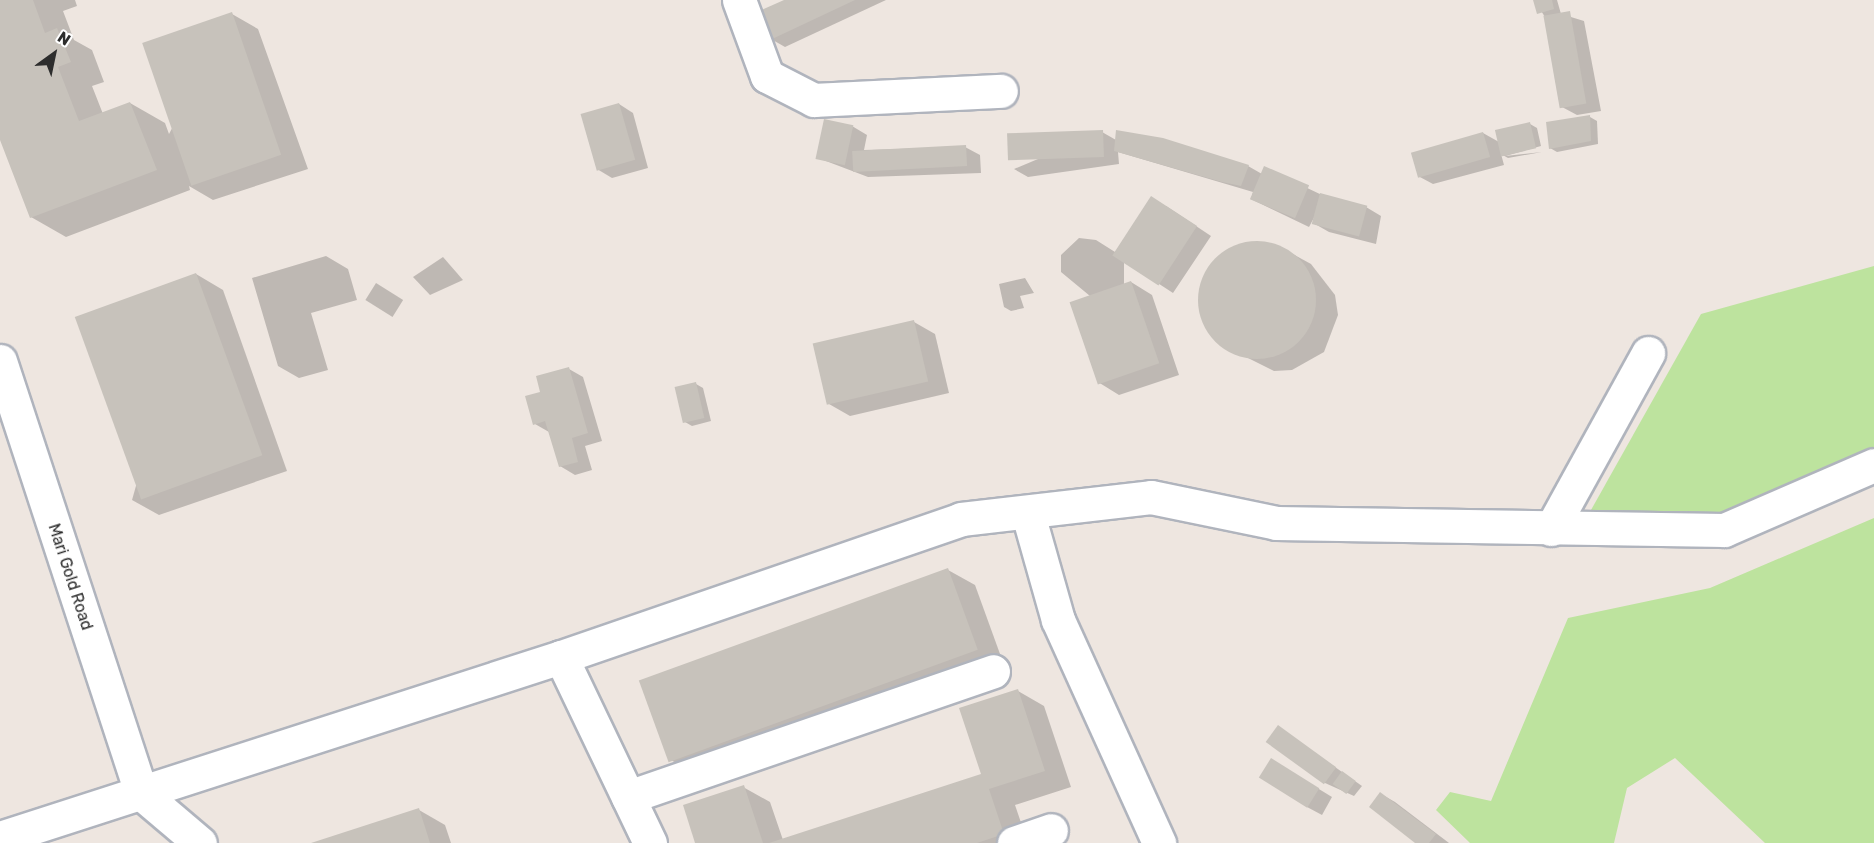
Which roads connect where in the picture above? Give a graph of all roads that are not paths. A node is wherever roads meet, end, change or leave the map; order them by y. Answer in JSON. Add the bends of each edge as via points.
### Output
{"nodes":[{"id":1,"x":739,"y":0,"type":"edge"},
{"id":2,"x":1001,"y":91,"type":"dead end"},
{"id":3,"x":1648,"y":352,"type":"dead end"},
{"id":4,"x":0,"y":361,"type":"edge"},
{"id":5,"x":1874,"y":465,"type":"edge"},
{"id":6,"x":1028,"y":514,"type":"junction"},
{"id":7,"x":1551,"y":529,"type":"junction"},
{"id":8,"x":561,"y":657,"type":"junction"},
{"id":9,"x":993,"y":671,"type":"dead end"},
{"id":10,"x":141,"y":793,"type":"junction"},
{"id":11,"x":628,"y":797,"type":"junction"},
{"id":12,"x":1051,"y":830,"type":"dead end"},
{"id":13,"x":0,"y":838,"type":"edge"},
{"id":14,"x":200,"y":843,"type":"edge"},
{"id":15,"x":650,"y":843,"type":"edge"},
{"id":16,"x":1014,"y":843,"type":"edge"},
{"id":17,"x":1158,"y":843,"type":"edge"}],
"edges":[{"from":1,"to":2,"type":"street","via":[[767,76],[814,100]]},
{"from":3,"to":7,"type":"street"},
{"from":4,"to":10,"type":"street","name":"Mari Gold Road"},
{"from":5,"to":7,"type":"street","via":[[1724,530]]},
{"from":6,"to":7,"type":"street","via":[[1151,497],[1276,523]]},
{"from":6,"to":8,"type":"street","via":[[961,519]]},
{"from":6,"to":17,"type":"street","via":[[1058,620]]},
{"from":8,"to":10,"type":"street"},
{"from":8,"to":11,"type":"street"},
{"from":9,"to":11,"type":"street"},
{"from":10,"to":13,"type":"street"},
{"from":10,"to":14,"type":"street"},
{"from":11,"to":15,"type":"street"},
{"from":12,"to":16,"type":"street"}]}
